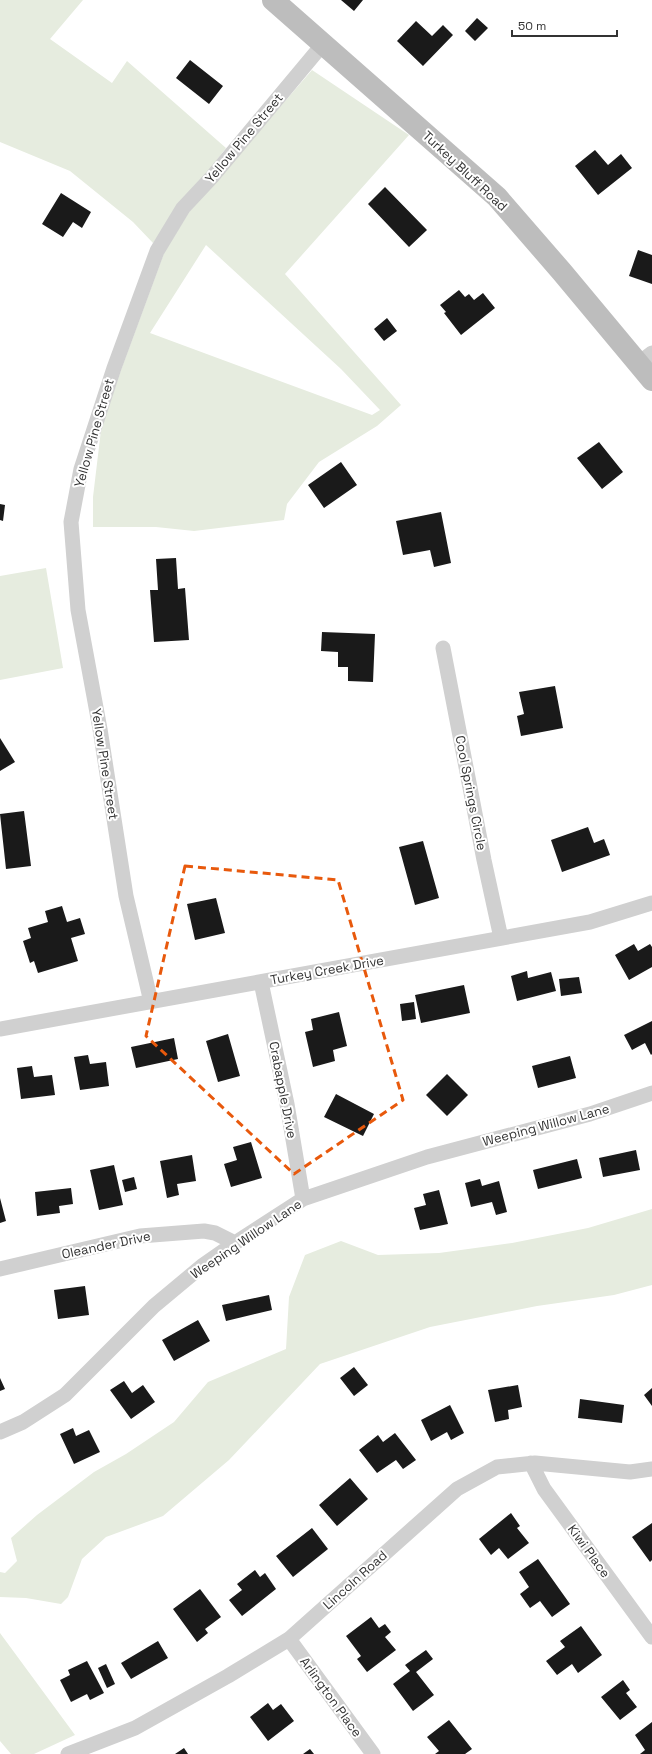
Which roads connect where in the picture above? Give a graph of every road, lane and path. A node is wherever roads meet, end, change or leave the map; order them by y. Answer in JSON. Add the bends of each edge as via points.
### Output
{"nodes":[{"id":1,"x":273,"y":0,"type":"edge"},
{"id":2,"x":323,"y":44,"type":"junction"},
{"id":3,"x":645,"y":358,"type":"edge"},
{"id":4,"x":652,"y":380,"type":"edge"},
{"id":5,"x":443,"y":648,"type":"dead end"},
{"id":6,"x":652,"y":903,"type":"edge"},
{"id":7,"x":501,"y":938,"type":"junction"},
{"id":8,"x":261,"y":982,"type":"junction"},
{"id":9,"x":151,"y":1002,"type":"junction"},
{"id":10,"x":0,"y":1029,"type":"edge"},
{"id":11,"x":652,"y":1093,"type":"edge"},
{"id":12,"x":303,"y":1198,"type":"junction"},
{"id":13,"x":235,"y":1243,"type":"junction"},
{"id":14,"x":0,"y":1269,"type":"edge"},
{"id":15,"x":0,"y":1432,"type":"edge"},
{"id":16,"x":531,"y":1463,"type":"junction"},
{"id":17,"x":652,"y":1469,"type":"edge"},
{"id":18,"x":652,"y":1637,"type":"edge"},
{"id":19,"x":289,"y":1639,"type":"junction"},
{"id":20,"x":68,"y":1754,"type":"edge"},
{"id":21,"x":373,"y":1754,"type":"edge"}],
"edges":[{"from":1,"to":2,"type":"street","name":"Turkey Bluff Road"},
{"from":2,"to":3,"type":"street","name":"Turkey Bluff Road","via":[[497,197]]},
{"from":2,"to":9,"type":"street","name":"Yellow Pine Street","via":[[183,208],[157,251],[114,368],[81,469],[71,522],[78,610],[126,896]]},
{"from":3,"to":4,"type":"street","name":"Turkey Bluff Road"},
{"from":5,"to":7,"type":"street","name":"Cool Springs Circle"},
{"from":6,"to":7,"type":"street","name":"Turkey Creek Drive","via":[[590,922]]},
{"from":7,"to":8,"type":"street","name":"Turkey Creek Drive"},
{"from":8,"to":9,"type":"street","name":"Turkey Creek Drive"},
{"from":8,"to":12,"type":"street","name":"Crabapple Drive","via":[[287,1104]]},
{"from":9,"to":10,"type":"street","name":"Turkey Creek Drive"},
{"from":11,"to":12,"type":"street","name":"Weeping Willow Lane","via":[[590,1114],[427,1157]]},
{"from":12,"to":13,"type":"street","name":"Weeping Willow Lane"},
{"from":13,"to":14,"type":"street","name":"Oleander Drive","via":[[215,1233],[204,1231],[140,1236]]},
{"from":13,"to":15,"type":"street","name":"Weeping Willow Lane","via":[[154,1306],[65,1395],[22,1422]]},
{"from":16,"to":17,"type":"street","name":"Lincoln Road","via":[[630,1472]]},
{"from":16,"to":18,"type":"street","name":"Kiwi Place","via":[[544,1489]]},
{"from":16,"to":19,"type":"street","name":"Lincoln Road","via":[[497,1468],[457,1490]]},
{"from":19,"to":20,"type":"street","name":"Lincoln Road","via":[[135,1728]]},
{"from":19,"to":21,"type":"street","name":"Arlington Place"}]}
